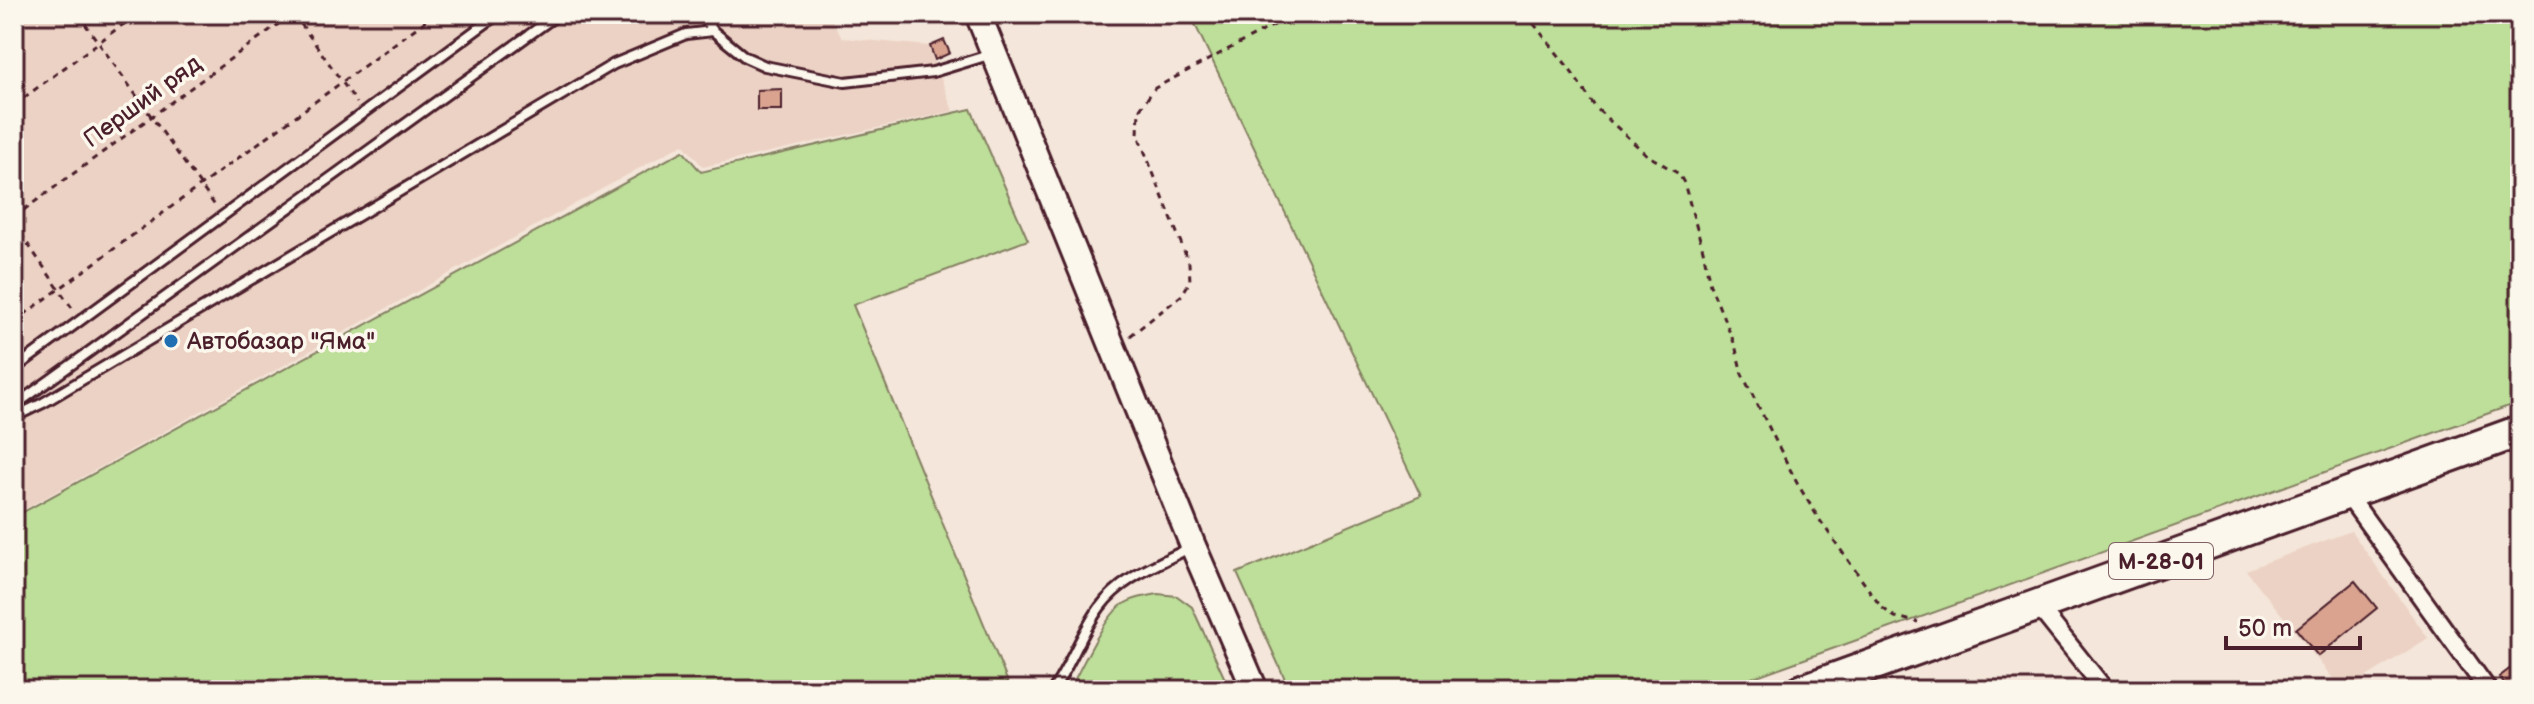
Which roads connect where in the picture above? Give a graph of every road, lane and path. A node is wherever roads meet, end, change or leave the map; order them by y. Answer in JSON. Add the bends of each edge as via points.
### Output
{"nodes":[{"id":1,"x":78,"y":14,"type":"edge"},
{"id":2,"x":137,"y":14,"type":"edge"},
{"id":3,"x":293,"y":14,"type":"edge"},
{"id":4,"x":435,"y":14,"type":"edge"},
{"id":5,"x":498,"y":14,"type":"edge"},
{"id":6,"x":558,"y":14,"type":"edge"},
{"id":7,"x":702,"y":14,"type":"edge"},
{"id":8,"x":978,"y":14,"type":"edge"},
{"id":9,"x":1295,"y":14,"type":"edge"},
{"id":10,"x":1526,"y":14,"type":"edge"},
{"id":11,"x":713,"y":31,"type":"junction"},
{"id":12,"x":99,"y":43,"type":"junction"},
{"id":13,"x":993,"y":54,"type":"junction"},
{"id":14,"x":342,"y":82,"type":"junction"},
{"id":15,"x":14,"y":105,"type":"edge"},
{"id":16,"x":364,"y":113,"type":"junction"},
{"id":17,"x":151,"y":117,"type":"junction"},
{"id":18,"x":201,"y":185,"type":"junction"},
{"id":19,"x":14,"y":217,"type":"edge"},
{"id":20,"x":223,"y":217,"type":"junction"},
{"id":21,"x":14,"y":224,"type":"edge"},
{"id":22,"x":59,"y":289,"type":"junction"},
{"id":23,"x":81,"y":321,"type":"junction"},
{"id":24,"x":14,"y":322,"type":"edge"},
{"id":25,"x":1113,"y":350,"type":"junction"},
{"id":26,"x":14,"y":369,"type":"edge"},
{"id":27,"x":14,"y":406,"type":"edge"},
{"id":28,"x":14,"y":417,"type":"edge"},
{"id":29,"x":2520,"y":431,"type":"edge"},
{"id":30,"x":2347,"y":494,"type":"junction"},
{"id":31,"x":1193,"y":546,"type":"junction"},
{"id":32,"x":2038,"y":606,"type":"junction"},
{"id":33,"x":1938,"y":641,"type":"junction"},
{"id":34,"x":1053,"y":690,"type":"edge"},
{"id":35,"x":1255,"y":690,"type":"edge"},
{"id":36,"x":1803,"y":690,"type":"edge"},
{"id":37,"x":2105,"y":690,"type":"edge"},
{"id":38,"x":2488,"y":690,"type":"edge"}],
"edges":[{"from":1,"to":12,"type":"path"},
{"from":2,"to":12,"type":"path"},
{"from":3,"to":14,"type":"path"},
{"from":3,"to":17,"type":"path","name":"Перший ряд"},
{"from":4,"to":14,"type":"path"},
{"from":5,"to":16,"type":"lane"},
{"from":6,"to":27,"type":"lane"},
{"from":7,"to":11,"type":"lane"},
{"from":8,"to":13,"type":"street"},
{"from":9,"to":25,"type":"path","via":[[1155,88],[1139,110],[1138,135],[1189,263],[1190,281],[1182,295]]},
{"from":10,"to":33,"type":"path","via":[[1596,108],[1647,155],[1679,174],[1742,374],[1797,483],[1881,607],[1925,625]]},
{"from":11,"to":13,"type":"lane","via":[[765,66],[845,82],[933,72]]},
{"from":11,"to":28,"type":"lane","via":[[686,34],[614,64]]},
{"from":12,"to":15,"type":"path"},
{"from":12,"to":17,"type":"path"},
{"from":13,"to":25,"type":"street"},
{"from":14,"to":16,"type":"path"},
{"from":14,"to":18,"type":"path"},
{"from":16,"to":20,"type":"lane"},
{"from":17,"to":18,"type":"path"},
{"from":17,"to":19,"type":"path","name":"Перший ряд"},
{"from":18,"to":20,"type":"path"},
{"from":18,"to":22,"type":"path"},
{"from":20,"to":23,"type":"lane"},
{"from":21,"to":22,"type":"path"},
{"from":22,"to":23,"type":"path"},
{"from":22,"to":24,"type":"path"},
{"from":23,"to":26,"type":"lane"},
{"from":25,"to":31,"type":"street"},
{"from":29,"to":30,"type":"highway","number":"М-28-01"},
{"from":30,"to":32,"type":"highway","number":"М-28-01"},
{"from":30,"to":38,"type":"street"},
{"from":31,"to":34,"type":"lane","via":[[1111,594]]},
{"from":31,"to":35,"type":"street"},
{"from":32,"to":33,"type":"highway","number":"М-28-01"},
{"from":32,"to":37,"type":"street"},
{"from":33,"to":36,"type":"highway","number":"М-28-01"}]}
